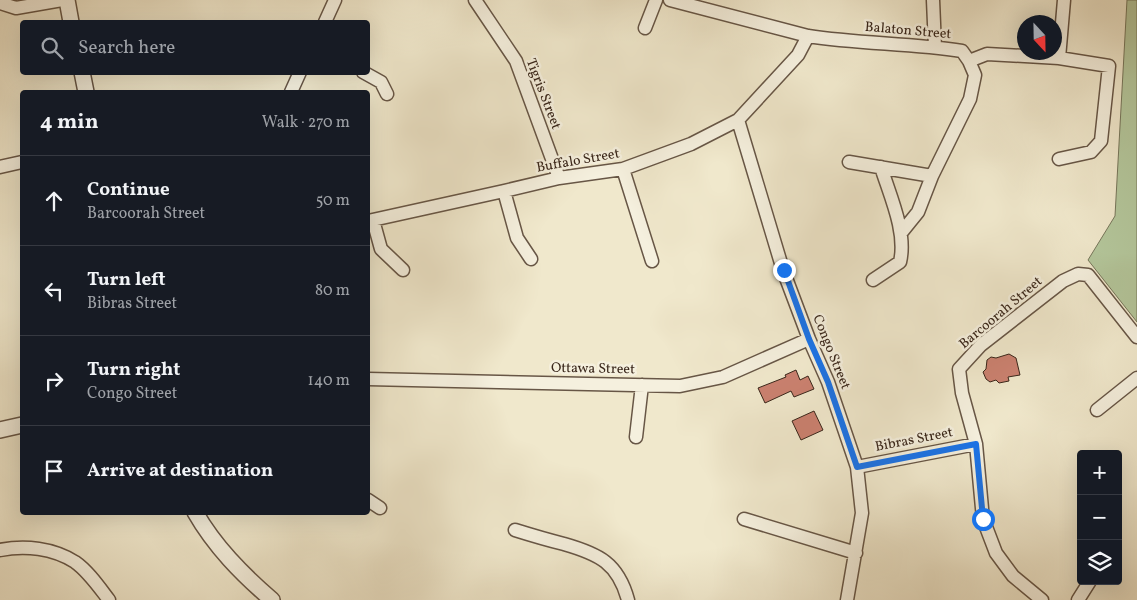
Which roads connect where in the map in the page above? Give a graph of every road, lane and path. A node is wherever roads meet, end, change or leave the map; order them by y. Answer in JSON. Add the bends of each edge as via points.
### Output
{"nodes":[{"id":1,"x":62,"y":0,"type":"edge"},
{"id":2,"x":66,"y":0,"type":"edge"},
{"id":3,"x":336,"y":0,"type":"edge"},
{"id":4,"x":475,"y":0,"type":"edge"},
{"id":5,"x":656,"y":0,"type":"edge"},
{"id":6,"x":670,"y":0,"type":"edge"},
{"id":7,"x":933,"y":0,"type":"edge"},
{"id":8,"x":1064,"y":0,"type":"edge"},
{"id":9,"x":0,"y":3,"type":"edge"},
{"id":10,"x":71,"y":20,"type":"edge"},
{"id":11,"x":325,"y":20,"type":"edge"},
{"id":12,"x":1062,"y":23,"type":"edge"},
{"id":13,"x":645,"y":28,"type":"dead end"},
{"id":14,"x":808,"y":36,"type":"junction"},
{"id":15,"x":935,"y":47,"type":"junction"},
{"id":16,"x":1017,"y":56,"type":"edge"},
{"id":17,"x":1062,"y":58,"type":"edge"},
{"id":18,"x":969,"y":61,"type":"junction"},
{"id":19,"x":83,"y":75,"type":"edge"},
{"id":20,"x":299,"y":75,"type":"edge"},
{"id":21,"x":368,"y":75,"type":"edge"},
{"id":22,"x":86,"y":90,"type":"edge"},
{"id":23,"x":292,"y":90,"type":"edge"},
{"id":24,"x":387,"y":94,"type":"dead end"},
{"id":25,"x":738,"y":120,"type":"junction"},
{"id":26,"x":1059,"y":159,"type":"dead end"},
{"id":27,"x":20,"y":162,"type":"edge"},
{"id":28,"x":849,"y":162,"type":"dead end"},
{"id":29,"x":0,"y":167,"type":"edge"},
{"id":30,"x":881,"y":167,"type":"junction"},
{"id":31,"x":623,"y":169,"type":"junction"},
{"id":32,"x":932,"y":176,"type":"junction"},
{"id":33,"x":558,"y":178,"type":"junction"},
{"id":34,"x":504,"y":192,"type":"junction"},
{"id":35,"x":370,"y":221,"type":"edge"},
{"id":36,"x":901,"y":233,"type":"junction"},
{"id":37,"x":531,"y":259,"type":"dead end"},
{"id":38,"x":652,"y":261,"type":"dead end"},
{"id":39,"x":403,"y":270,"type":"dead end"},
{"id":40,"x":873,"y":280,"type":"dead end"},
{"id":41,"x":1137,"y":337,"type":"edge"},
{"id":42,"x":809,"y":339,"type":"junction"},
{"id":43,"x":1137,"y":378,"type":"edge"},
{"id":44,"x":370,"y":379,"type":"edge"},
{"id":45,"x":642,"y":385,"type":"junction"},
{"id":46,"x":1097,"y":410,"type":"dead end"},
{"id":47,"x":20,"y":425,"type":"edge"},
{"id":48,"x":0,"y":430,"type":"edge"},
{"id":49,"x":636,"y":437,"type":"dead end"},
{"id":50,"x":976,"y":444,"type":"junction"},
{"id":51,"x":857,"y":467,"type":"junction"},
{"id":52,"x":370,"y":501,"type":"edge"},
{"id":53,"x":380,"y":508,"type":"dead end"},
{"id":54,"x":197,"y":515,"type":"edge"},
{"id":55,"x":744,"y":519,"type":"dead end"},
{"id":56,"x":515,"y":530,"type":"dead end"},
{"id":57,"x":0,"y":550,"type":"edge"},
{"id":58,"x":856,"y":553,"type":"junction"},
{"id":59,"x":1087,"y":585,"type":"edge"},
{"id":60,"x":109,"y":600,"type":"edge"},
{"id":61,"x":272,"y":600,"type":"edge"},
{"id":62,"x":628,"y":600,"type":"edge"},
{"id":63,"x":848,"y":600,"type":"edge"},
{"id":64,"x":1042,"y":600,"type":"edge"},
{"id":65,"x":1078,"y":600,"type":"edge"}],
"edges":[{"from":1,"to":9,"type":"street","via":[[16,8]]},
{"from":2,"to":10,"type":"street"},
{"from":3,"to":11,"type":"street"},
{"from":4,"to":33,"type":"street","name":"Tigris Street","via":[[516,61]]},
{"from":5,"to":13,"type":"street"},
{"from":6,"to":14,"type":"street","name":"Balaton Street"},
{"from":7,"to":15,"type":"street"},
{"from":8,"to":12,"type":"street"},
{"from":14,"to":15,"type":"street","name":"Balaton Street"},
{"from":14,"to":25,"type":"street","name":"Buffalo Street","via":[[798,55]]},
{"from":15,"to":18,"type":"street","name":"Balaton Street","via":[[962,52]]},
{"from":16,"to":18,"type":"street","via":[[987,54]]},
{"from":17,"to":26,"type":"street","via":[[1109,66],[1101,140],[1097,148]]},
{"from":18,"to":32,"type":"street","via":[[975,75],[970,99]]},
{"from":19,"to":22,"type":"street"},
{"from":20,"to":23,"type":"street"},
{"from":21,"to":24,"type":"street","via":[[381,82]]},
{"from":25,"to":31,"type":"street","name":"Buffalo Street","via":[[691,144]]},
{"from":25,"to":42,"type":"street","name":"Congo Street","via":[[784,270]]},
{"from":27,"to":29,"type":"street"},
{"from":28,"to":30,"type":"street"},
{"from":30,"to":32,"type":"street"},
{"from":30,"to":36,"type":"street"},
{"from":31,"to":33,"type":"street","name":"Buffalo Street"},
{"from":31,"to":38,"type":"street"},
{"from":32,"to":36,"type":"street","via":[[918,212]]},
{"from":33,"to":34,"type":"street","name":"Buffalo Street"},
{"from":34,"to":35,"type":"street","name":"Buffalo Street"},
{"from":34,"to":37,"type":"street","via":[[517,238]]},
{"from":35,"to":39,"type":"street","via":[[381,249]]},
{"from":36,"to":40,"type":"street","via":[[900,262]]},
{"from":41,"to":50,"type":"street","name":"Barcoorah Street","via":[[1088,275],[1078,274],[1063,281],[981,345],[959,369]]},
{"from":42,"to":45,"type":"street","name":"Ottawa Street","via":[[723,377],[680,386]]},
{"from":42,"to":51,"type":"street","name":"Congo Street","via":[[828,382]]},
{"from":43,"to":46,"type":"street"},
{"from":44,"to":45,"type":"street","name":"Ottawa Street"},
{"from":45,"to":49,"type":"street"},
{"from":47,"to":48,"type":"street"},
{"from":50,"to":51,"type":"street","name":"Bibras Street"},
{"from":50,"to":64,"type":"street","name":"Barcoorah Street","via":[[983,519],[996,553],[1013,576]]},
{"from":51,"to":58,"type":"street","name":"Congo Street","via":[[862,513]]},
{"from":52,"to":53,"type":"street"},
{"from":54,"to":61,"type":"street","via":[[227,558]]},
{"from":55,"to":58,"type":"street"},
{"from":56,"to":62,"type":"street","via":[[588,551],[603,559],[616,571]]},
{"from":57,"to":60,"type":"street","via":[[44,548],[75,562]]},
{"from":58,"to":63,"type":"street","name":"Congo Street"},
{"from":59,"to":65,"type":"street"}]}
